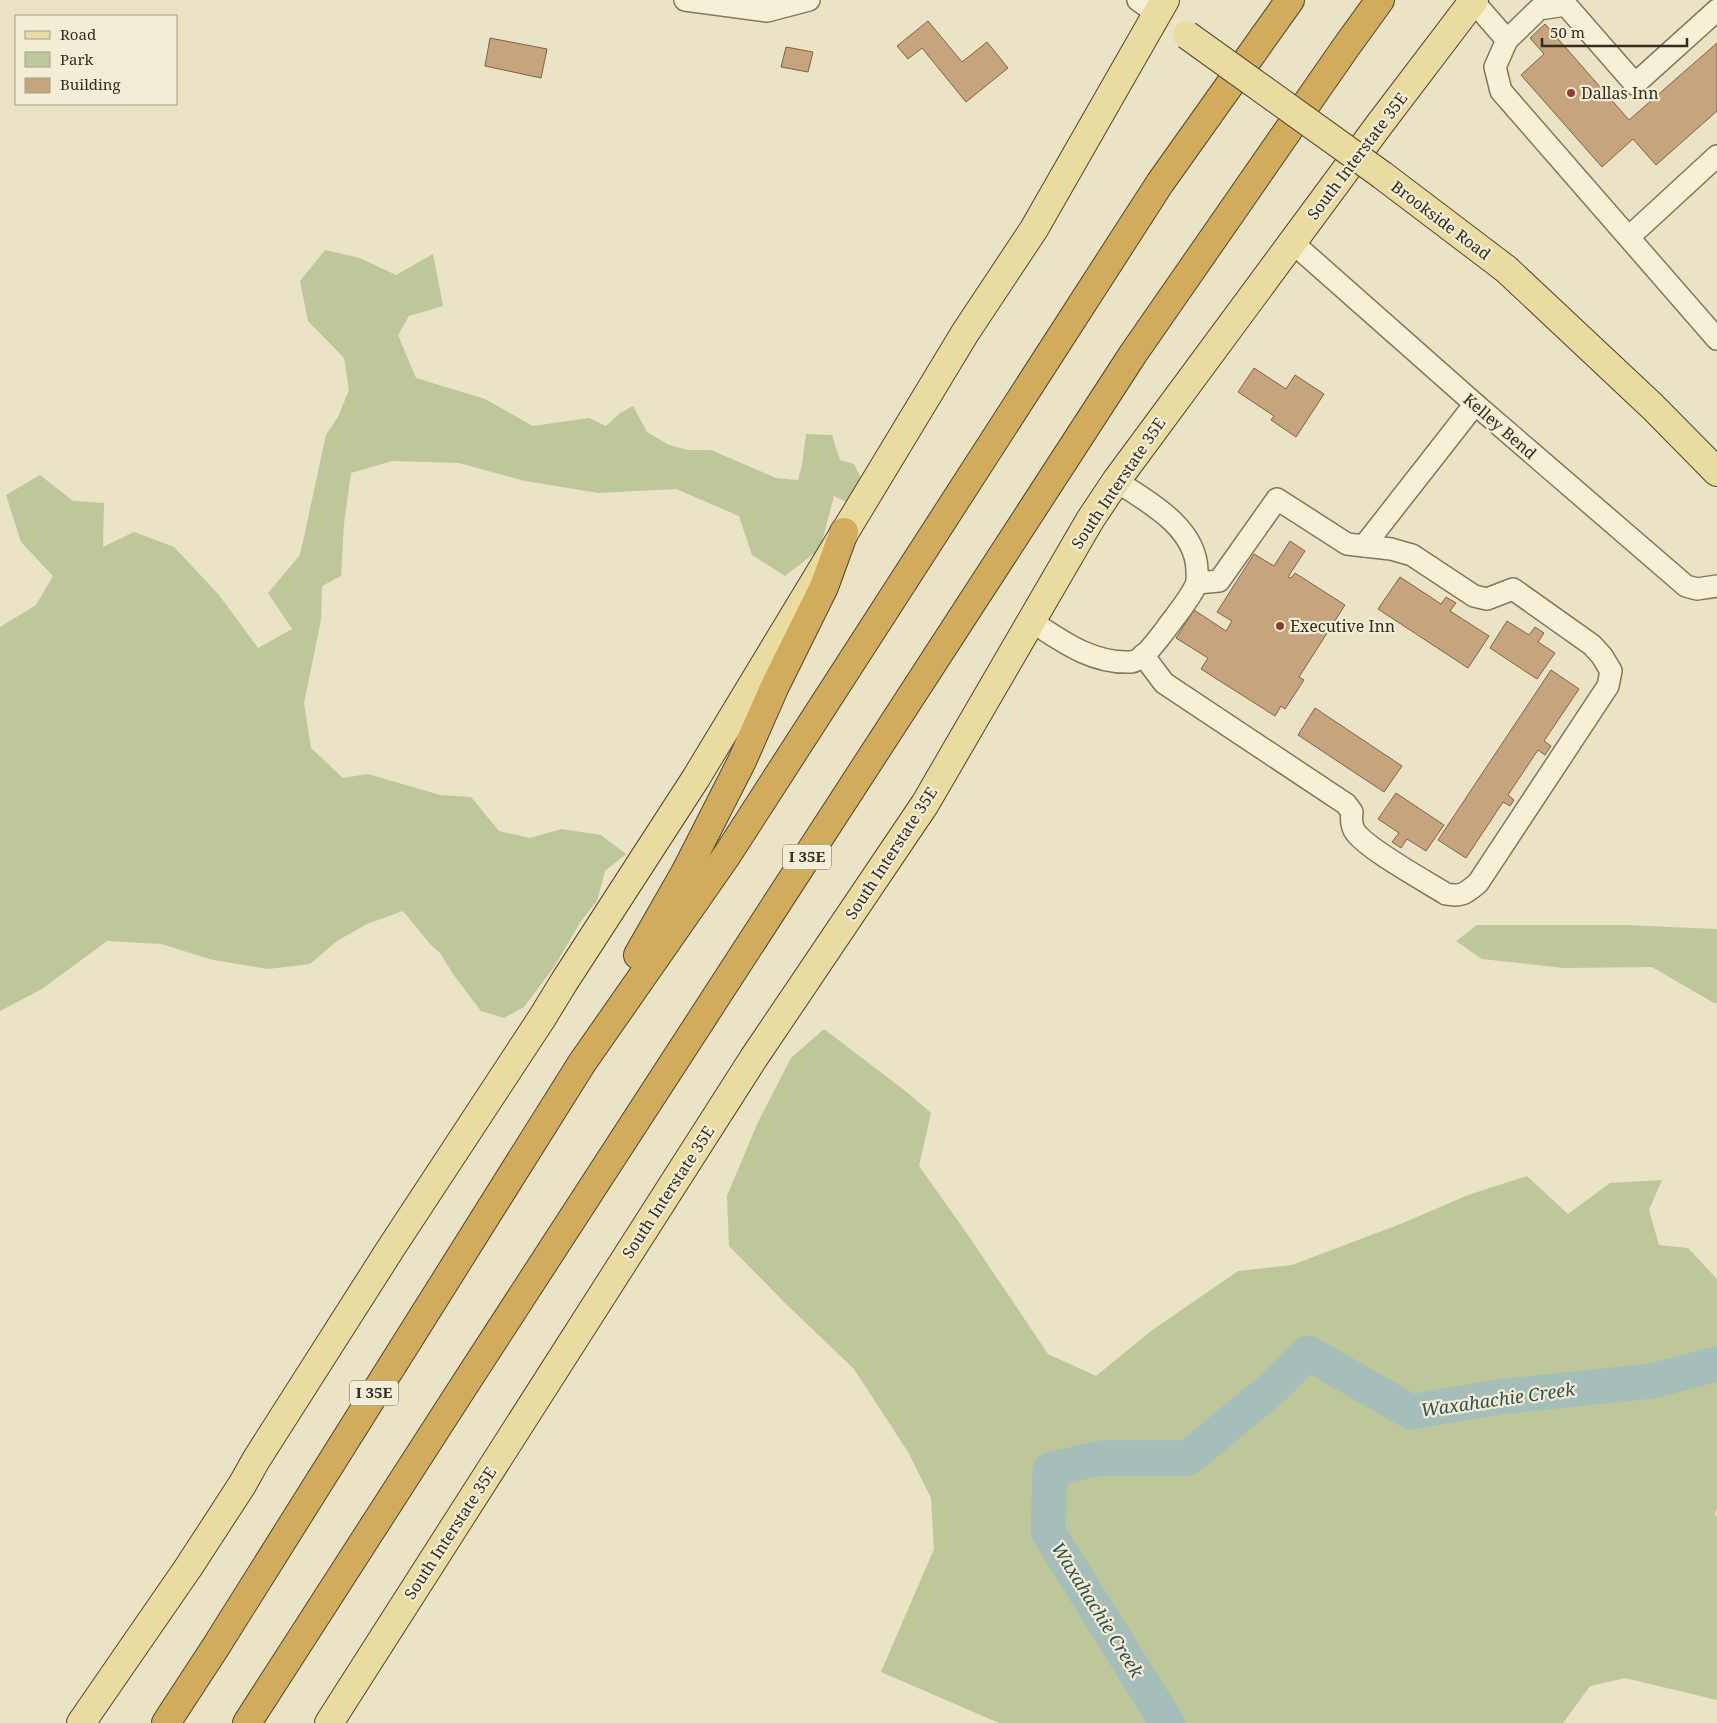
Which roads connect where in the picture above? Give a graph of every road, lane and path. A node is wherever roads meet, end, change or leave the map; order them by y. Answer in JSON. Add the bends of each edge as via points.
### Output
{"nodes":[{"id":1,"x":685,"y":0,"type":"edge"},
{"id":2,"x":809,"y":0,"type":"edge"},
{"id":3,"x":1290,"y":0,"type":"edge"},
{"id":4,"x":1380,"y":0,"type":"edge"},
{"id":5,"x":1473,"y":1,"type":"edge"},
{"id":6,"x":1153,"y":4,"type":"edge"},
{"id":7,"x":1717,"y":10,"type":"edge"},
{"id":8,"x":1507,"y":40,"type":"junction"},
{"id":9,"x":1717,"y":156,"type":"edge"},
{"id":10,"x":1628,"y":237,"type":"junction"},
{"id":11,"x":1293,"y":243,"type":"junction"},
{"id":12,"x":1714,"y":328,"type":"edge"},
{"id":13,"x":1475,"y":404,"type":"junction"},
{"id":14,"x":1717,"y":472,"type":"edge"},
{"id":15,"x":1116,"y":481,"type":"junction"},
{"id":16,"x":844,"y":532,"type":"junction"},
{"id":17,"x":1364,"y":546,"type":"junction"},
{"id":18,"x":1197,"y":583,"type":"junction"},
{"id":19,"x":1717,"y":586,"type":"edge"},
{"id":20,"x":1031,"y":621,"type":"junction"},
{"id":21,"x":1143,"y":655,"type":"junction"},
{"id":22,"x":582,"y":1063,"type":"junction"},
{"id":23,"x":81,"y":1723,"type":"edge"},
{"id":24,"x":166,"y":1723,"type":"edge"},
{"id":25,"x":247,"y":1723,"type":"edge"},
{"id":26,"x":329,"y":1723,"type":"edge"}],
"edges":[{"from":1,"to":2,"type":"street","via":[[767,11]]},
{"from":3,"to":22,"type":"highway","number":"I 35E","via":[[1160,183],[727,855]]},
{"from":4,"to":25,"type":"highway","number":"I 35E","via":[[1132,354]]},
{"from":5,"to":8,"type":"street"},
{"from":5,"to":11,"type":"main road","name":"South Interstate 35E"},
{"from":6,"to":14,"type":"main road","name":"Brookside Road","bridge":true,"via":[[1187,35],[1506,269]]},
{"from":6,"to":16,"type":"main road","via":[[1034,229],[965,333]]},
{"from":7,"to":8,"type":"street","via":[[1634,84],[1566,5],[1540,9]]},
{"from":8,"to":10,"type":"street","via":[[1495,67],[1501,91]]},
{"from":9,"to":10,"type":"street"},
{"from":10,"to":12,"type":"street"},
{"from":11,"to":13,"type":"street","name":"Kelley Bend"},
{"from":11,"to":15,"type":"main road","name":"South Interstate 35E"},
{"from":13,"to":17,"type":"street"},
{"from":13,"to":19,"type":"street","name":"Kelley Bend","via":[[1686,586],[1697,589]]},
{"from":15,"to":18,"type":"street","via":[[1168,517],[1185,537],[1196,557]]},
{"from":15,"to":20,"type":"main road","name":"South Interstate 35E"},
{"from":16,"to":22,"type":"highway","via":[[824,586],[742,761]]},
{"from":16,"to":23,"type":"main road","via":[[696,778],[188,1568]]},
{"from":17,"to":18,"type":"street","via":[[1339,540],[1277,499],[1220,580]]},
{"from":17,"to":21,"type":"street","via":[[1412,554],[1474,596],[1487,599],[1513,589],[1592,645],[1611,671],[1608,686],[1598,703],[1478,883],[1468,892],[1458,896],[1446,894],[1368,845],[1355,832],[1351,824],[1352,812],[1346,804],[1164,683]]},
{"from":18,"to":21,"type":"street"},
{"from":20,"to":21,"type":"street","via":[[1072,648],[1107,661],[1134,662]]},
{"from":20,"to":26,"type":"main road","name":"South Interstate 35E","via":[[925,804],[753,1059]]},
{"from":22,"to":24,"type":"highway","number":"I 35E"}]}
